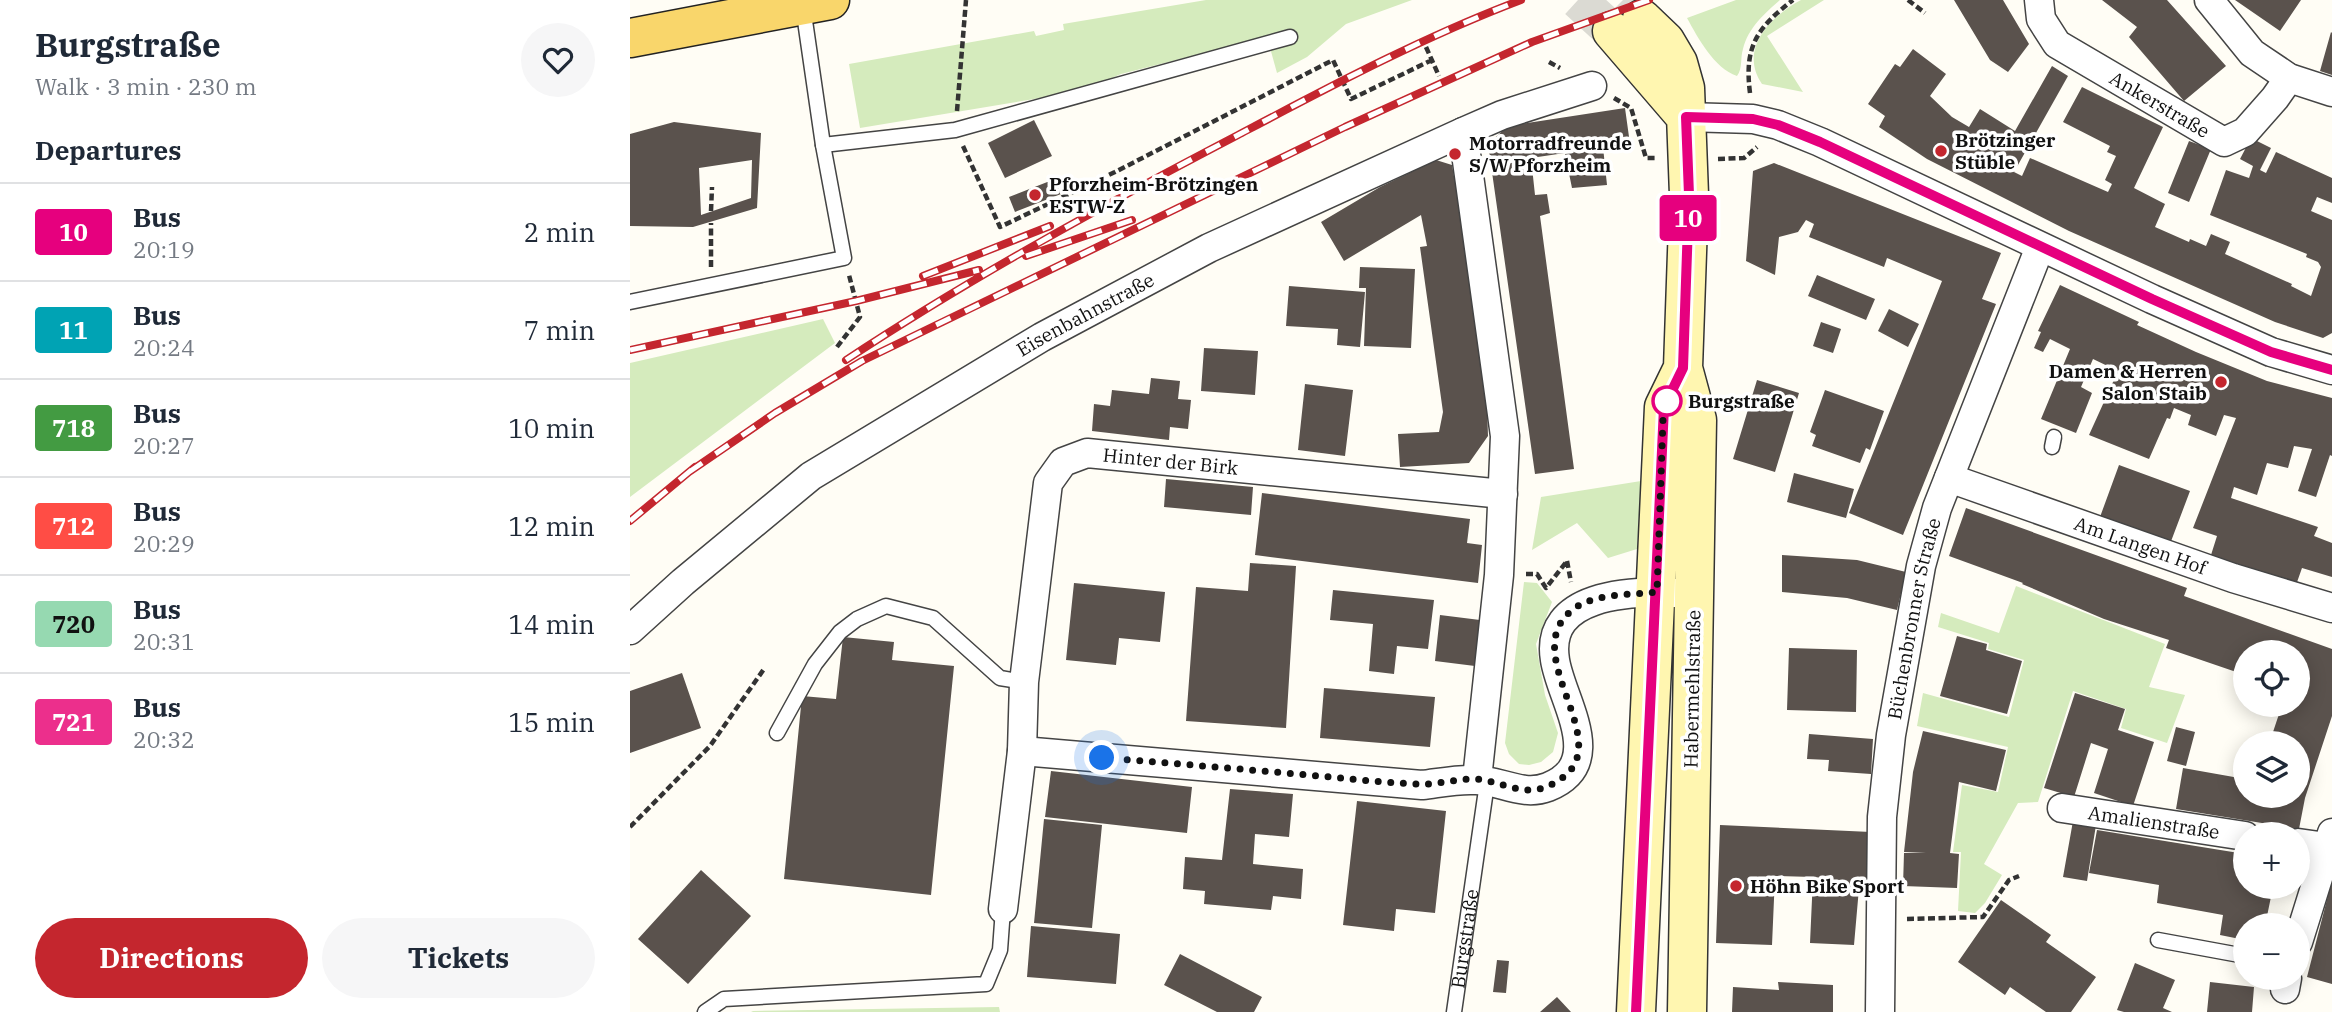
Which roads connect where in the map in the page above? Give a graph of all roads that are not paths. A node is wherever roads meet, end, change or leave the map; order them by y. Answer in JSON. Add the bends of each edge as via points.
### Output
{"nodes":[{"id":1,"x":2039,"y":0,"type":"edge"},
{"id":2,"x":2209,"y":0,"type":"edge"},
{"id":3,"x":816,"y":3,"type":"edge"},
{"id":4,"x":1627,"y":25,"type":"tunnel mouth"},
{"id":5,"x":1290,"y":37,"type":"dead end"},
{"id":6,"x":630,"y":38,"type":"edge"},
{"id":7,"x":1592,"y":86,"type":"dead end"},
{"id":8,"x":2307,"y":89,"type":"edge"},
{"id":9,"x":1686,"y":117,"type":"junction"},
{"id":10,"x":1463,"y":132,"type":"junction"},
{"id":11,"x":823,"y":145,"type":"junction"},
{"id":12,"x":2040,"y":247,"type":"junction"},
{"id":13,"x":630,"y":302,"type":"edge"},
{"id":14,"x":1683,"y":368,"type":"junction"},
{"id":15,"x":2332,"y":370,"type":"edge"},
{"id":16,"x":1949,"y":478,"type":"junction"},
{"id":17,"x":1503,"y":494,"type":"junction"},
{"id":18,"x":1657,"y":592,"type":"junction"},
{"id":19,"x":1694,"y":593,"type":"junction"},
{"id":20,"x":2332,"y":608,"type":"edge"},
{"id":21,"x":630,"y":630,"type":"edge"},
{"id":22,"x":1024,"y":682,"type":"junction"},
{"id":23,"x":778,"y":733,"type":"dead end"},
{"id":24,"x":1023,"y":751,"type":"junction"},
{"id":25,"x":1482,"y":781,"type":"junction"},
{"id":26,"x":2062,"y":808,"type":"dead end"},
{"id":27,"x":2233,"y":834,"type":"edge"},
{"id":28,"x":2331,"y":842,"type":"edge"},
{"id":29,"x":2310,"y":843,"type":"edge"},
{"id":30,"x":1003,"y":909,"type":"joint"},
{"id":31,"x":2308,"y":913,"type":"edge"},
{"id":32,"x":2158,"y":940,"type":"dead end"},
{"id":33,"x":2233,"y":954,"type":"edge"},
{"id":34,"x":705,"y":1012,"type":"edge"},
{"id":35,"x":1454,"y":1012,"type":"edge"},
{"id":36,"x":1636,"y":1012,"type":"edge"},
{"id":37,"x":1687,"y":1012,"type":"edge"},
{"id":38,"x":1880,"y":1012,"type":"edge"}],
"edges":[{"from":1,"to":8,"type":"street","name":"Ankerstraße","via":[[2041,19],[2057,44],[2224,142],[2245,132],[2275,98]]},
{"from":2,"to":8,"type":"street","name":"Ankerstraße","via":[[2252,53]]},
{"from":3,"to":6,"type":"main road"},
{"from":3,"to":11,"type":"lane"},
{"from":4,"to":9,"type":"main road","name":"Habermehlstraße","via":[[1665,41],[1685,88]]},
{"from":5,"to":11,"type":"lane","via":[[955,130]]},
{"from":7,"to":10,"type":"street","name":"Eisenbahnstraße"},
{"from":9,"to":12,"type":"street","via":[[1753,119],[1778,125]]},
{"from":9,"to":14,"type":"main road","name":"Habermehlstraße","via":[[1689,195]]},
{"from":10,"to":17,"type":"street","name":"Burgstraße","via":[[1505,436]]},
{"from":10,"to":21,"type":"street","name":"Eisenbahnstraße","via":[[1209,248],[1041,337],[811,476]]},
{"from":11,"to":13,"type":"lane","via":[[844,258]]},
{"from":12,"to":15,"type":"street","via":[[2271,352]]},
{"from":12,"to":16,"type":"street","name":"Büchenbronner Straße"},
{"from":14,"to":18,"type":"main road","name":"Habermehlstraße","via":[[1664,407]]},
{"from":14,"to":19,"type":"main road","name":"Habermehlstraße","via":[[1697,420]]},
{"from":16,"to":20,"type":"street","name":"Am Langen Hof","via":[[2035,500],[2233,578]]},
{"from":16,"to":38,"type":"street","name":"Büchenbronner Straße","via":[[1921,566],[1891,735],[1882,817]]},
{"from":17,"to":22,"type":"street","name":"Hinter der Birk","via":[[1087,453],[1063,462],[1048,483]]},
{"from":17,"to":25,"type":"street","name":"Burgstraße"},
{"from":18,"to":19,"type":"street"},
{"from":18,"to":25,"type":"street","via":[[1605,598],[1576,607],[1562,620],[1555,638],[1555,659],[1580,741],[1576,761],[1565,776],[1547,787],[1524,791]]},
{"from":18,"to":36,"type":"main road","name":"Habermehlstraße"},
{"from":19,"to":37,"type":"main road","name":"Habermehlstraße"},
{"from":22,"to":23,"type":"lane","via":[[1000,678],[933,618],[886,606],[840,632],[815,664]]},
{"from":22,"to":24,"type":"street"},
{"from":24,"to":25,"type":"street","via":[[1422,785]]},
{"from":24,"to":30,"type":"street"},
{"from":25,"to":35,"type":"lane","name":"Burgstraße"},
{"from":26,"to":27,"type":"street","name":"Amalienstraße"},
{"from":28,"to":29,"type":"street"},
{"from":28,"to":31,"type":"street"},
{"from":30,"to":34,"type":"lane","via":[[1000,950],[986,984],[724,999]]},
{"from":32,"to":33,"type":"lane"}]}
